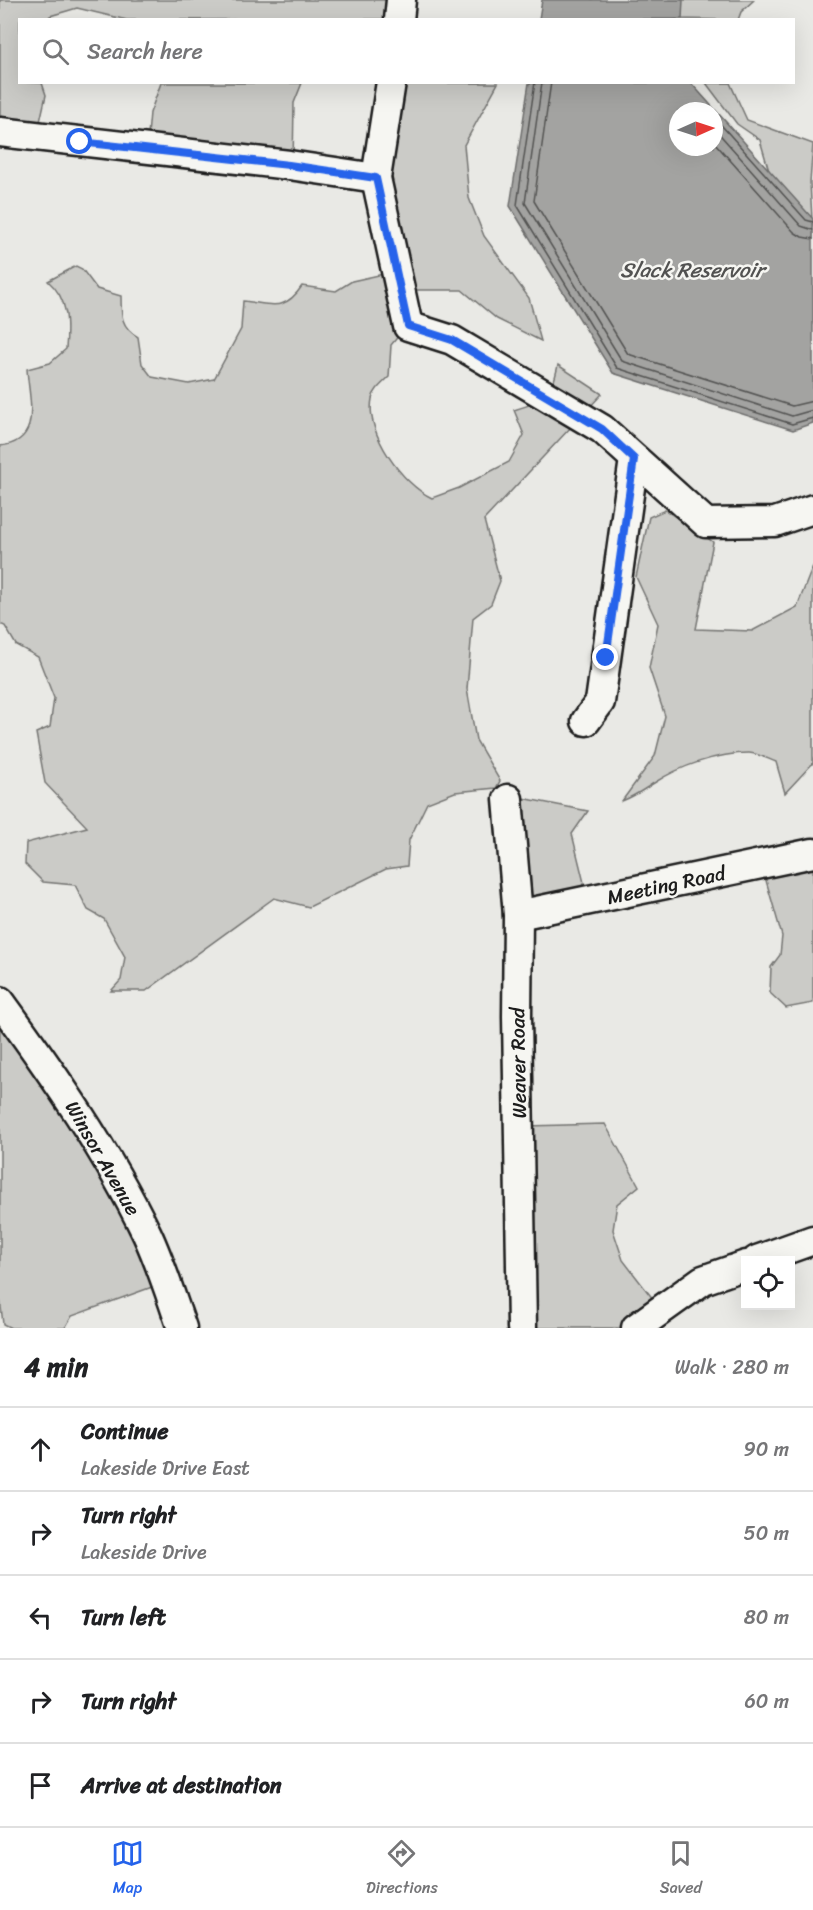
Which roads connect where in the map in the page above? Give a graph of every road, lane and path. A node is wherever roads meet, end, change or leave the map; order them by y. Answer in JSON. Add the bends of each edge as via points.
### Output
{"nodes":[{"id":1,"x":401,"y":0,"type":"edge"},
{"id":2,"x":399,"y":18,"type":"edge"},
{"id":3,"x":391,"y":84,"type":"edge"},
{"id":4,"x":0,"y":132,"type":"edge"},
{"id":5,"x":376,"y":178,"type":"junction"},
{"id":6,"x":634,"y":459,"type":"junction"},
{"id":7,"x":813,"y":509,"type":"edge"},
{"id":8,"x":586,"y":721,"type":"dead end"},
{"id":9,"x":508,"y":799,"type":"dead end"},
{"id":10,"x":813,"y":853,"type":"edge"},
{"id":11,"x":518,"y":915,"type":"junction"},
{"id":12,"x":0,"y":1001,"type":"edge"},
{"id":13,"x":813,"y":1240,"type":"edge"},
{"id":14,"x":768,"y":1256,"type":"edge"},
{"id":15,"x":741,"y":1267,"type":"edge"},
{"id":16,"x":182,"y":1328,"type":"edge"},
{"id":17,"x":522,"y":1328,"type":"edge"},
{"id":18,"x":636,"y":1328,"type":"edge"}],
"edges":[{"from":1,"to":2,"type":"street"},
{"from":3,"to":5,"type":"street"},
{"from":4,"to":5,"type":"street"},
{"from":5,"to":6,"type":"street","via":[[408,326],[452,340],[602,429]]},
{"from":6,"to":7,"type":"street","via":[[706,523],[775,522]]},
{"from":6,"to":8,"type":"street","via":[[600,702]]},
{"from":9,"to":11,"type":"street","name":"Weaver Road"},
{"from":10,"to":11,"type":"street","name":"Meeting Road"},
{"from":11,"to":17,"type":"street","name":"Weaver Road"},
{"from":12,"to":16,"type":"street","name":"Winsor Avenue","via":[[105,1156],[147,1235]]},
{"from":13,"to":14,"type":"street"},
{"from":15,"to":18,"type":"street","via":[[703,1280]]}]}
